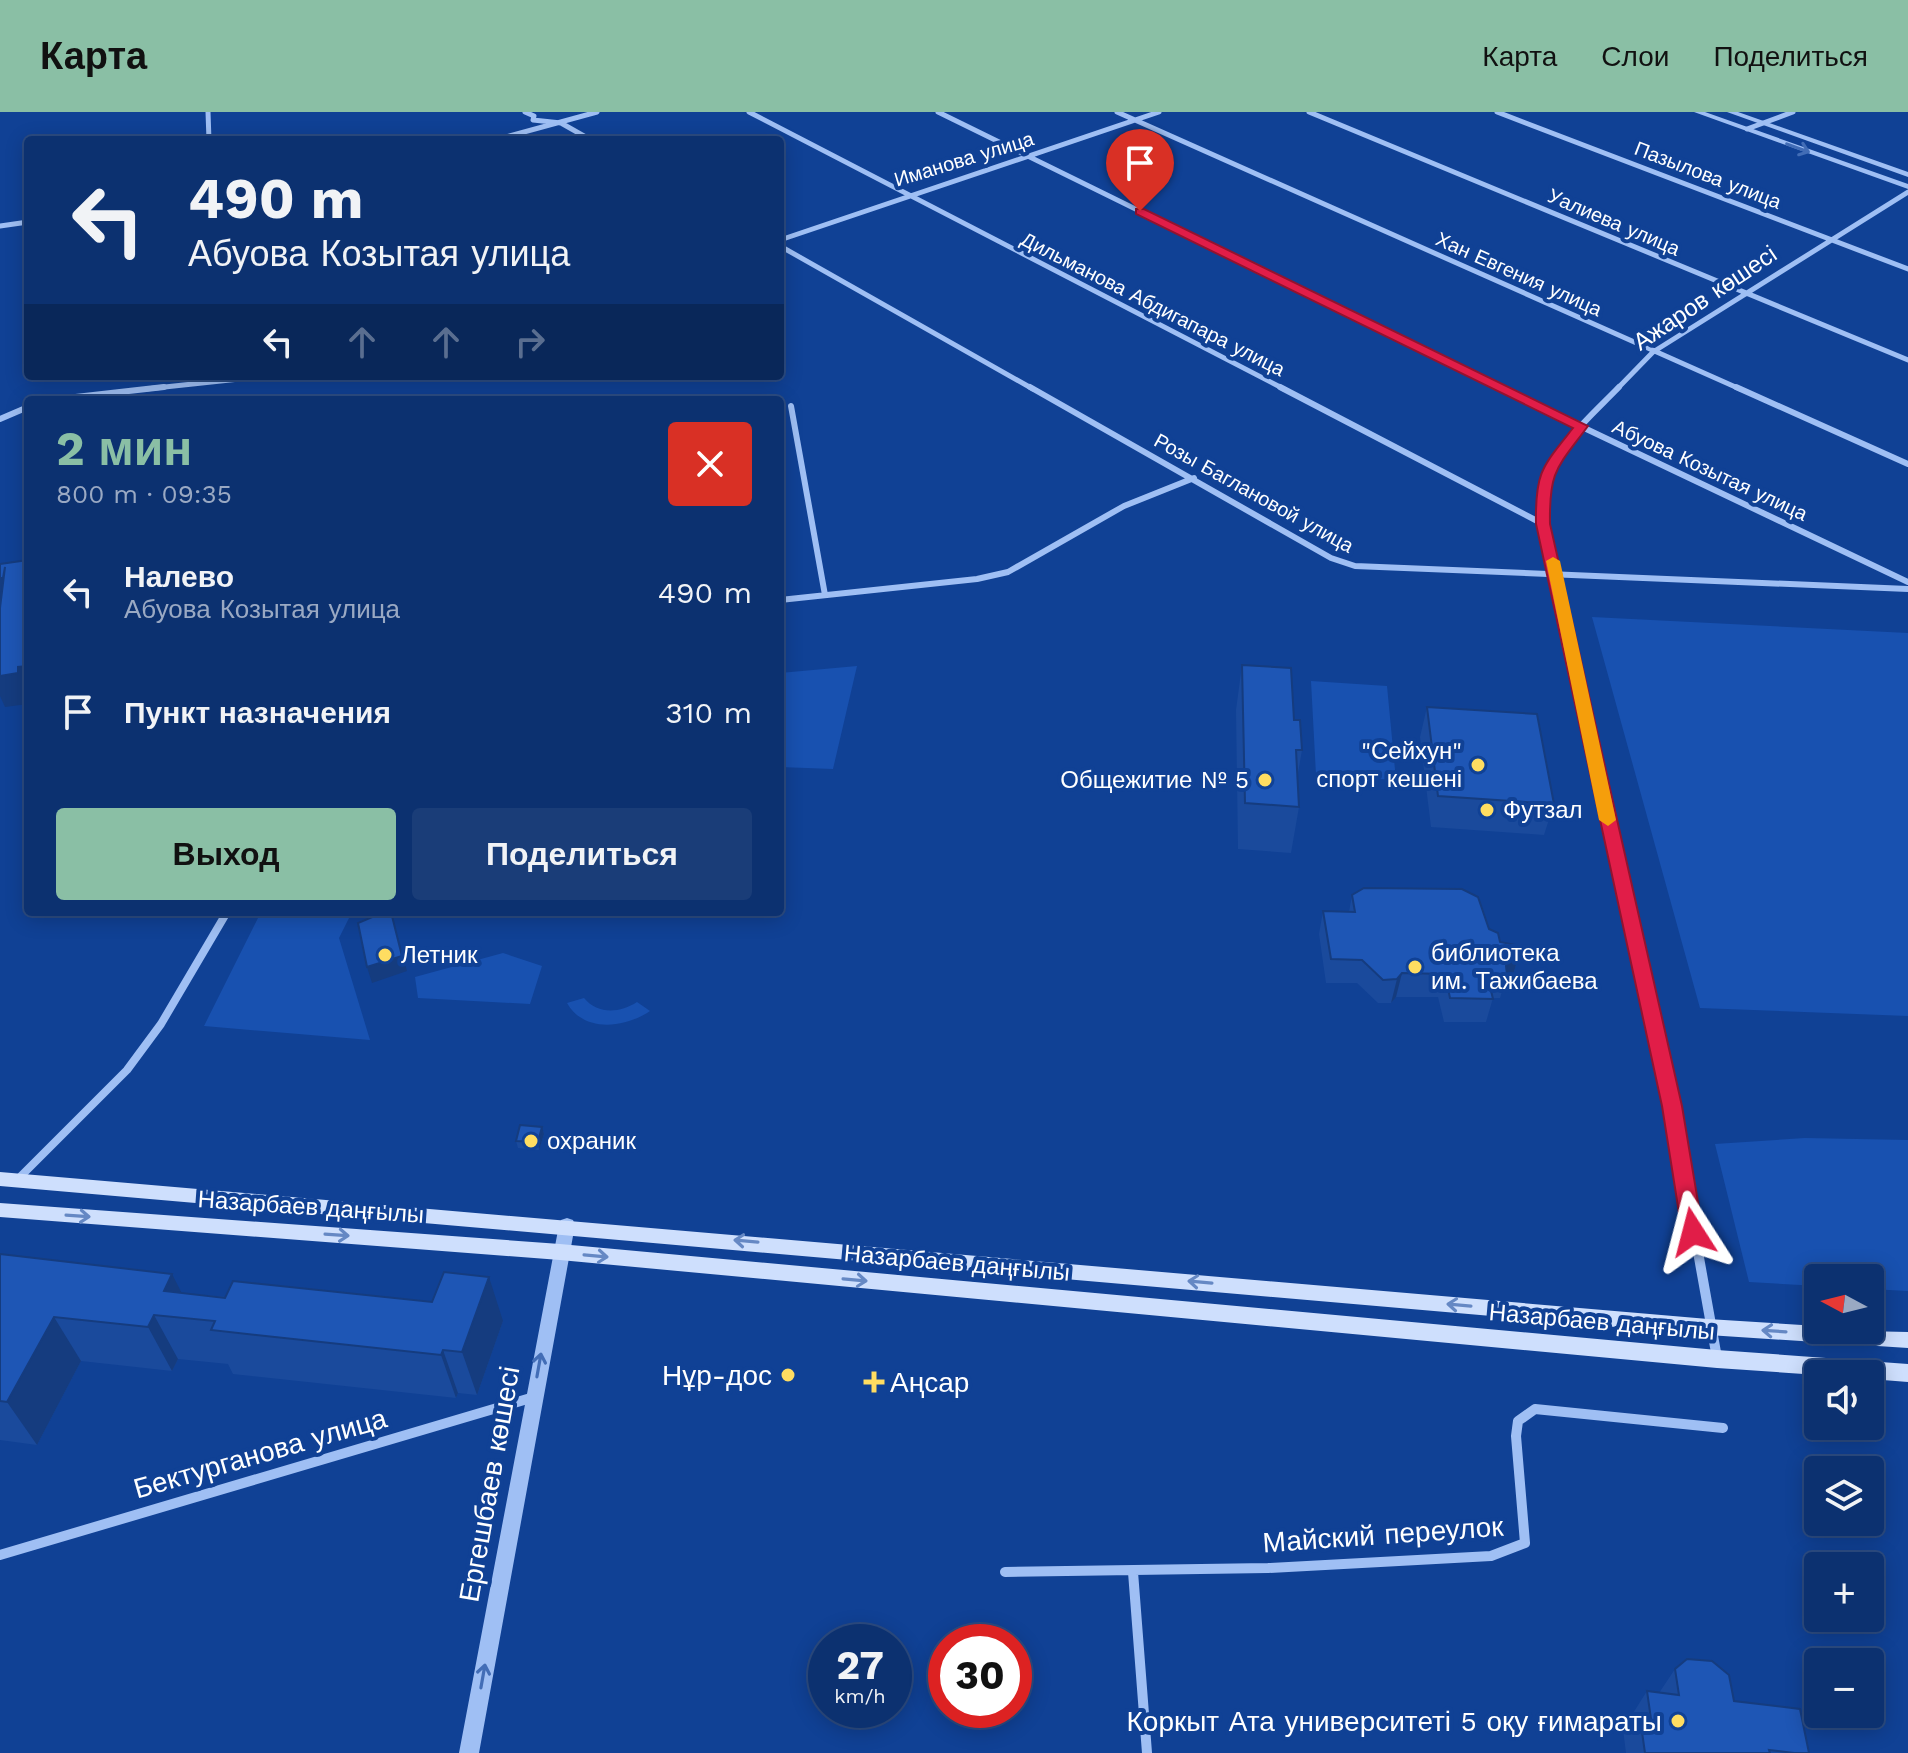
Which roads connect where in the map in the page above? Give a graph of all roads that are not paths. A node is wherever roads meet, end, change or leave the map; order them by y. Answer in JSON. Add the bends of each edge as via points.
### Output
{"nodes":[{"id":1,"x":208,"y":112,"type":"edge"},
{"id":2,"x":525,"y":112,"type":"edge"},
{"id":3,"x":597,"y":112,"type":"edge"},
{"id":4,"x":749,"y":112,"type":"edge"},
{"id":5,"x":938,"y":112,"type":"edge"},
{"id":6,"x":1117,"y":112,"type":"edge"},
{"id":7,"x":1159,"y":112,"type":"edge"},
{"id":8,"x":1309,"y":112,"type":"edge"},
{"id":9,"x":1497,"y":112,"type":"edge"},
{"id":10,"x":1698,"y":112,"type":"edge"},
{"id":11,"x":1731,"y":112,"type":"edge"},
{"id":12,"x":1793,"y":112,"type":"edge"},
{"id":13,"x":1135,"y":120,"type":"junction"},
{"id":14,"x":561,"y":123,"type":"junction"},
{"id":15,"x":1765,"y":124,"type":"junction"},
{"id":16,"x":1747,"y":129,"type":"junction"},
{"id":17,"x":209,"y":136,"type":"edge"},
{"id":18,"x":511,"y":136,"type":"edge"},
{"id":19,"x":584,"y":136,"type":"edge"},
{"id":20,"x":1029,"y":157,"type":"junction"},
{"id":21,"x":1908,"y":175,"type":"edge"},
{"id":22,"x":1908,"y":190,"type":"edge"},
{"id":23,"x":905,"y":193,"type":"junction"},
{"id":24,"x":24,"y":223,"type":"edge"},
{"id":25,"x":0,"y":226,"type":"edge"},
{"id":26,"x":784,"y":238,"type":"edge"},
{"id":27,"x":1831,"y":239,"type":"junction"},
{"id":28,"x":784,"y":248,"type":"edge"},
{"id":29,"x":1908,"y":269,"type":"edge"},
{"id":30,"x":1742,"y":293,"type":"junction"},
{"id":31,"x":1653,"y":352,"type":"junction"},
{"id":32,"x":1908,"y":360,"type":"edge"},
{"id":33,"x":231,"y":380,"type":"edge"},
{"id":34,"x":85,"y":396,"type":"edge"},
{"id":35,"x":791,"y":406,"type":"dead end"},
{"id":36,"x":24,"y":409,"type":"edge"},
{"id":37,"x":0,"y":419,"type":"edge"},
{"id":38,"x":1581,"y":426,"type":"junction"},
{"id":39,"x":1908,"y":464,"type":"edge"},
{"id":40,"x":1194,"y":478,"type":"junction"},
{"id":41,"x":1543,"y":524,"type":"junction"},
{"id":42,"x":1556,"y":573,"type":"junction"},
{"id":43,"x":1908,"y":582,"type":"edge"},
{"id":44,"x":1908,"y":589,"type":"edge"},
{"id":45,"x":825,"y":595,"type":"junction"},
{"id":46,"x":784,"y":600,"type":"edge"},
{"id":47,"x":225,"y":916,"type":"edge"},
{"id":48,"x":9,"y":1179,"type":"edge"},
{"id":49,"x":0,"y":1210,"type":"edge"},
{"id":50,"x":567,"y":1225,"type":"junction"},
{"id":51,"x":560,"y":1252,"type":"junction"},
{"id":52,"x":1708,"y":1327,"type":"junction"},
{"id":53,"x":1908,"y":1340,"type":"edge"},
{"id":54,"x":1717,"y":1359,"type":"junction"},
{"id":55,"x":1908,"y":1373,"type":"edge"},
{"id":56,"x":534,"y":1397,"type":"junction"},
{"id":57,"x":1723,"y":1428,"type":"dead end"},
{"id":58,"x":0,"y":1555,"type":"edge"},
{"id":59,"x":1005,"y":1572,"type":"dead end"},
{"id":60,"x":1133,"y":1572,"type":"junction"},
{"id":61,"x":469,"y":1753,"type":"edge"},
{"id":62,"x":1147,"y":1753,"type":"edge"}],
"edges":[{"from":1,"to":17,"type":"street"},
{"from":2,"to":14,"type":"street","via":[[533,120]]},
{"from":3,"to":14,"type":"street"},
{"from":4,"to":23,"type":"street","name":"Дильманова Абдигапара улица"},
{"from":5,"to":20,"type":"street","name":"Абуова Козытая улица"},
{"from":6,"to":13,"type":"street","name":"Хан Евгения улица"},
{"from":7,"to":13,"type":"street","name":"Иманова улица"},
{"from":8,"to":30,"type":"street","name":"Уалиева улица"},
{"from":9,"to":27,"type":"street","name":"Пазылова улица"},
{"from":10,"to":16,"type":"street"},
{"from":11,"to":15,"type":"street"},
{"from":12,"to":15,"type":"street"},
{"from":13,"to":20,"type":"street","name":"Иманова улица"},
{"from":13,"to":31,"type":"street","name":"Хан Евгения улица"},
{"from":14,"to":18,"type":"street"},
{"from":14,"to":19,"type":"street"},
{"from":15,"to":16,"type":"street"},
{"from":15,"to":21,"type":"street"},
{"from":16,"to":22,"type":"street","one_way":true},
{"from":20,"to":23,"type":"street","name":"Иманова улица"},
{"from":20,"to":38,"type":"street","name":"Абуова Козытая улица"},
{"from":22,"to":27,"type":"street","name":"Ажаров көшесі"},
{"from":23,"to":26,"type":"street","name":"Иманова улица"},
{"from":23,"to":41,"type":"street","name":"Дильманова Абдигапара улица"},
{"from":24,"to":25,"type":"street"},
{"from":27,"to":29,"type":"street","name":"Пазылова улица"},
{"from":27,"to":30,"type":"street","name":"Ажаров көшесі"},
{"from":28,"to":40,"type":"street","name":"Розы Баглановой улица"},
{"from":30,"to":31,"type":"street","name":"Ажаров көшесі"},
{"from":30,"to":32,"type":"street","name":"Уалиева улица"},
{"from":31,"to":38,"type":"street","name":"Ажаров көшесі"},
{"from":31,"to":39,"type":"street","name":"Хан Евгения улица"},
{"from":33,"to":34,"type":"street"},
{"from":35,"to":45,"type":"street"},
{"from":36,"to":37,"type":"street"},
{"from":38,"to":41,"type":"street","name":"Ажаров көшесі","via":[[1549,468],[1542,487]]},
{"from":38,"to":43,"type":"street","name":"Абуова Козытая улица"},
{"from":40,"to":42,"type":"street","name":"Розы Баглановой улица","via":[[1331,558],[1355,566]]},
{"from":40,"to":45,"type":"street","via":[[1124,506],[1008,572]]},
{"from":41,"to":42,"type":"street","name":"Ажаров көшесі"},
{"from":42,"to":44,"type":"street","name":"Розы Баглановой улица"},
{"from":42,"to":52,"type":"street","name":"Ажаров көшесі","via":[[1672,1106]]},
{"from":45,"to":46,"type":"street"},
{"from":47,"to":48,"type":"street","via":[[161,1024],[127,1070]]},
{"from":48,"to":50,"type":"main road","name":"Назарбаев даңғылы"},
{"from":49,"to":51,"type":"main road","name":"Назарбаев даңғылы","one_way":true},
{"from":50,"to":51,"type":"street","name":"Ергешбаев көшесі"},
{"from":52,"to":50,"type":"main road","name":"Назарбаев даңғылы","one_way":true},
{"from":51,"to":54,"type":"main road","name":"Назарбаев даңғылы","one_way":true},
{"from":56,"to":51,"type":"street","name":"Ергешбаев көшесі","one_way":true},
{"from":53,"to":52,"type":"main road","name":"Назарбаев даңғылы","one_way":true},
{"from":52,"to":54,"type":"street","name":"Ажаров көшесі"},
{"from":54,"to":55,"type":"main road","name":"Назарбаев даңғылы"},
{"from":56,"to":58,"type":"street","name":"Бектурганова улица"},
{"from":61,"to":56,"type":"street","name":"Ергешбаев көшесі","one_way":true},
{"from":57,"to":60,"type":"street","name":"Майский переулок","via":[[1535,1409],[1518,1421],[1513,1442],[1525,1543],[1506,1553]]},
{"from":59,"to":60,"type":"street","name":"Майский переулок"},
{"from":60,"to":62,"type":"street"}]}
